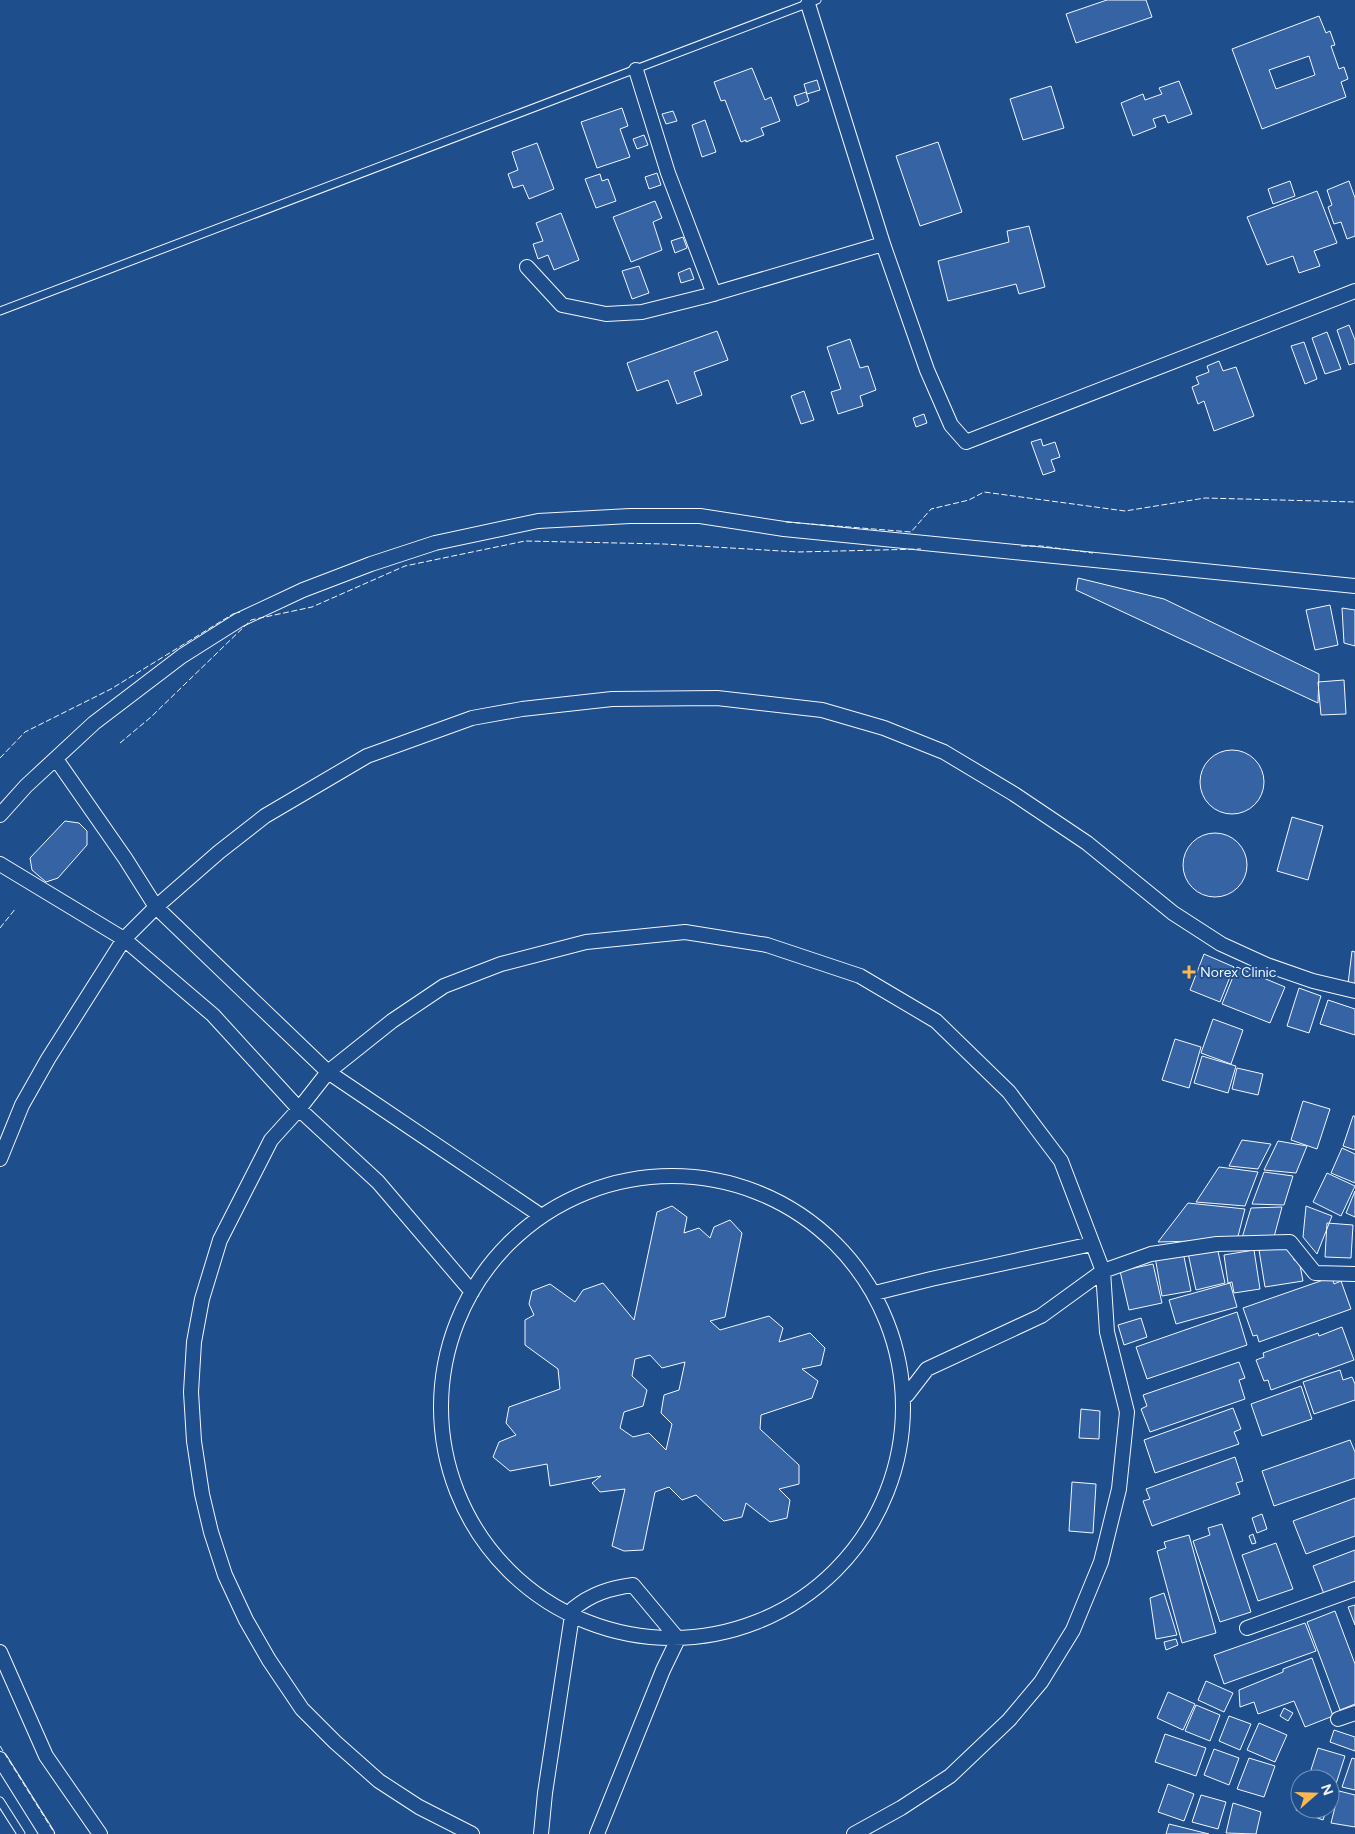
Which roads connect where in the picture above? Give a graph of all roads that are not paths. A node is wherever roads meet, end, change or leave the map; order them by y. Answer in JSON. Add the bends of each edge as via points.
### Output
{"nodes":[{"id":1,"x":813,"y":2,"type":"edge"},
{"id":2,"x":636,"y":70,"type":"junction"},
{"id":3,"x":883,"y":244,"type":"junction"},
{"id":4,"x":527,"y":267,"type":"dead end"},
{"id":5,"x":1355,"y":290,"type":"edge"},
{"id":6,"x":714,"y":294,"type":"junction"},
{"id":7,"x":0,"y":311,"type":"edge"},
{"id":8,"x":1355,"y":586,"type":"edge"},
{"id":9,"x":56,"y":759,"type":"junction"},
{"id":10,"x":0,"y":815,"type":"edge"},
{"id":11,"x":0,"y":864,"type":"edge"},
{"id":12,"x":156,"y":907,"type":"junction"},
{"id":13,"x":124,"y":939,"type":"junction"},
{"id":14,"x":1355,"y":991,"type":"edge"},
{"id":15,"x":328,"y":1072,"type":"junction"},
{"id":16,"x":300,"y":1109,"type":"junction"},
{"id":17,"x":0,"y":1159,"type":"edge"},
{"id":18,"x":536,"y":1213,"type":"junction"},
{"id":19,"x":1092,"y":1244,"type":"junction"},
{"id":20,"x":1103,"y":1271,"type":"junction"},
{"id":21,"x":1355,"y":1274,"type":"edge"},
{"id":22,"x":472,"y":1292,"type":"junction"},
{"id":23,"x":875,"y":1294,"type":"junction"},
{"id":24,"x":907,"y":1395,"type":"junction"},
{"id":25,"x":1355,"y":1589,"type":"edge"},
{"id":26,"x":572,"y":1617,"type":"junction"},
{"id":27,"x":1248,"y":1628,"type":"dead end"},
{"id":28,"x":678,"y":1640,"type":"junction"},
{"id":29,"x":0,"y":1652,"type":"edge"},
{"id":30,"x":1355,"y":1713,"type":"edge"},
{"id":31,"x":1338,"y":1719,"type":"dead end"},
{"id":32,"x":0,"y":1759,"type":"edge"},
{"id":33,"x":0,"y":1801,"type":"edge"},
{"id":34,"x":21,"y":1834,"type":"edge"},
{"id":35,"x":47,"y":1834,"type":"edge"},
{"id":36,"x":100,"y":1834,"type":"edge"},
{"id":37,"x":472,"y":1834,"type":"edge"},
{"id":38,"x":541,"y":1834,"type":"edge"},
{"id":39,"x":597,"y":1834,"type":"edge"},
{"id":40,"x":854,"y":1834,"type":"edge"}],
"edges":[{"from":1,"to":2,"type":"lane"},
{"from":1,"to":3,"type":"street"},
{"from":2,"to":6,"type":"street","via":[[668,173]]},
{"from":2,"to":7,"type":"lane"},
{"from":3,"to":5,"type":"street","via":[[926,370],[951,425],[966,442]]},
{"from":3,"to":6,"type":"street"},
{"from":4,"to":6,"type":"street","via":[[562,305],[606,314],[642,312]]},
{"from":8,"to":9,"type":"street","via":[[784,529],[700,516],[538,521],[435,543],[370,564],[239,620],[134,691]]},
{"from":9,"to":10,"type":"street"},
{"from":9,"to":12,"type":"street"},
{"from":11,"to":13,"type":"street"},
{"from":12,"to":13,"type":"street"},
{"from":12,"to":14,"type":"street","via":[[265,816],[367,756],[472,718],[522,709],[612,700],[717,698],[822,710],[884,728],[944,752],[1087,843],[1173,913],[1221,944],[1267,965]]},
{"from":12,"to":15,"type":"street"},
{"from":13,"to":16,"type":"street","via":[[213,1015]]},
{"from":13,"to":17,"type":"street","via":[[22,1105]]},
{"from":15,"to":16,"type":"street"},
{"from":15,"to":18,"type":"street"},
{"from":15,"to":19,"type":"street","via":[[392,1021],[444,986],[502,964],[586,942],[685,932],[766,945],[860,976],[936,1021],[1009,1092],[1061,1161]]},
{"from":16,"to":22,"type":"street","via":[[378,1182]]},
{"from":16,"to":37,"type":"street","via":[[271,1140],[245,1190],[220,1240],[202,1299],[194,1342],[191,1392],[194,1441],[208,1522],[225,1575],[246,1620],[302,1709],[379,1781],[419,1807]]},
{"from":18,"to":22,"type":"street","via":[[495,1254]]},
{"from":18,"to":23,"type":"street","via":[[593,1185],[641,1174],[708,1177],[777,1202],[814,1228]]},
{"from":19,"to":20,"type":"street"},
{"from":19,"to":23,"type":"street"},
{"from":20,"to":21,"type":"street","via":[[1151,1254],[1218,1244],[1290,1242],[1315,1272]]},
{"from":20,"to":24,"type":"street","via":[[1041,1316],[927,1369]]},
{"from":20,"to":40,"type":"street","via":[[1108,1332],[1127,1412],[1119,1489],[1102,1562],[1073,1630],[1042,1682],[950,1776]]},
{"from":22,"to":26,"type":"street","via":[[444,1356],[440,1396],[442,1443],[456,1489],[479,1535],[512,1574],[545,1602]]},
{"from":23,"to":24,"type":"street","via":[[901,1362]]},
{"from":24,"to":28,"type":"street","via":[[898,1458],[876,1518],[827,1581],[780,1612],[729,1633]]},
{"from":25,"to":27,"type":"street"},
{"from":26,"to":28,"type":"street","via":[[622,1633]]},
{"from":26,"to":28,"type":"street","via":[[573,1609],[585,1599],[616,1587],[633,1585]]},
{"from":26,"to":38,"type":"street"},
{"from":28,"to":39,"type":"street"},
{"from":29,"to":36,"type":"street","via":[[46,1756]]},
{"from":30,"to":31,"type":"street"},
{"from":32,"to":35,"type":"street"},
{"from":33,"to":34,"type":"lane"}]}
